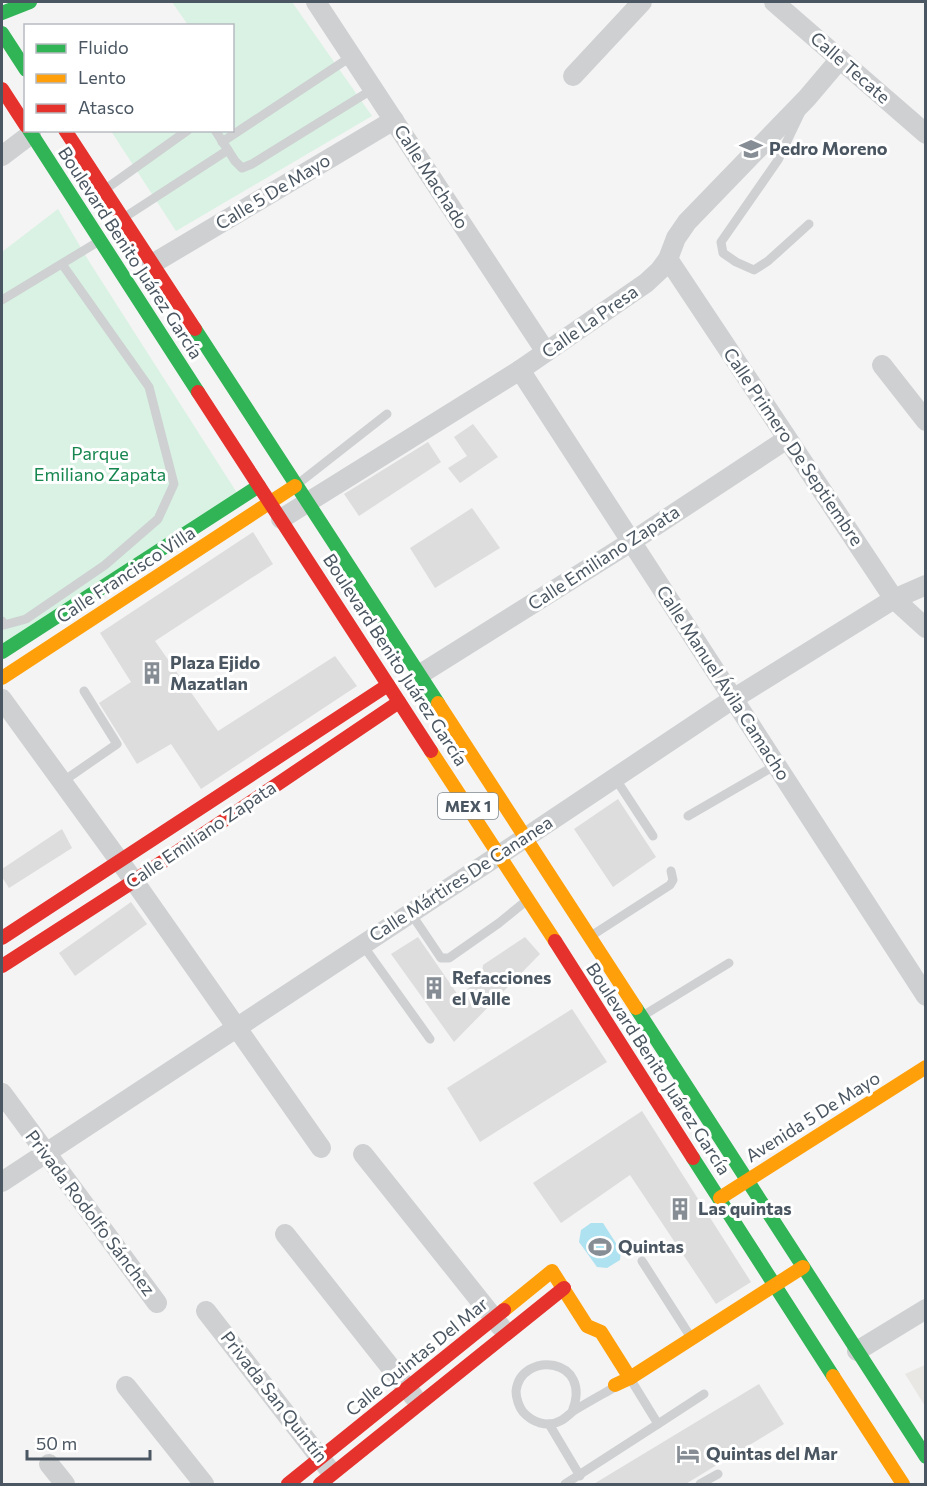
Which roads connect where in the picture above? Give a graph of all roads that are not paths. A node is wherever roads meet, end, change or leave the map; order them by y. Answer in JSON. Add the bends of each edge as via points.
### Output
{"nodes":[{"id":1,"x":30,"y":2,"type":"edge"},
{"id":2,"x":316,"y":2,"type":"edge"},
{"id":3,"x":642,"y":2,"type":"edge"},
{"id":4,"x":774,"y":2,"type":"edge"},
{"id":5,"x":2,"y":14,"type":"edge"},
{"id":6,"x":2,"y":33,"type":"edge"},
{"id":7,"x":352,"y":56,"type":"junction"},
{"id":8,"x":840,"y":59,"type":"junction"},
{"id":9,"x":24,"y":67,"type":"edge"},
{"id":10,"x":573,"y":76,"type":"dead end"},
{"id":11,"x":2,"y":89,"type":"edge"},
{"id":12,"x":373,"y":89,"type":"junction"},
{"id":13,"x":807,"y":98,"type":"junction"},
{"id":14,"x":394,"y":120,"type":"junction"},
{"id":15,"x":24,"y":124,"type":"edge"},
{"id":16,"x":26,"y":132,"type":"edge"},
{"id":17,"x":29,"y":132,"type":"edge"},
{"id":18,"x":66,"y":132,"type":"edge"},
{"id":19,"x":185,"y":132,"type":"edge"},
{"id":20,"x":216,"y":132,"type":"edge"},
{"id":21,"x":926,"y":134,"type":"edge"},
{"id":22,"x":225,"y":146,"type":"junction"},
{"id":23,"x":2,"y":156,"type":"edge"},
{"id":24,"x":104,"y":190,"type":"junction"},
{"id":25,"x":123,"y":218,"type":"junction"},
{"id":26,"x":809,"y":224,"type":"dead end"},
{"id":27,"x":101,"y":240,"type":"junction"},
{"id":28,"x":668,"y":259,"type":"junction"},
{"id":29,"x":62,"y":264,"type":"junction"},
{"id":30,"x":152,"y":264,"type":"junction"},
{"id":31,"x":2,"y":300,"type":"edge"},
{"id":32,"x":546,"y":352,"type":"junction"},
{"id":33,"x":882,"y":365,"type":"dead end"},
{"id":34,"x":520,"y":370,"type":"junction"},
{"id":35,"x":387,"y":414,"type":"dead end"},
{"id":36,"x":926,"y":421,"type":"edge"},
{"id":37,"x":787,"y":438,"type":"junction"},
{"id":38,"x":259,"y":486,"type":"junction"},
{"id":39,"x":295,"y":486,"type":"junction"},
{"id":40,"x":306,"y":503,"type":"junction"},
{"id":41,"x":275,"y":511,"type":"junction"},
{"id":42,"x":631,"y":542,"type":"junction"},
{"id":43,"x":926,"y":585,"type":"edge"},
{"id":44,"x":894,"y":599,"type":"junction"},
{"id":45,"x":2,"y":621,"type":"edge"},
{"id":46,"x":926,"y":628,"type":"edge"},
{"id":47,"x":2,"y":652,"type":"edge"},
{"id":48,"x":419,"y":675,"type":"junction"},
{"id":49,"x":2,"y":678,"type":"edge"},
{"id":50,"x":388,"y":685,"type":"junction"},
{"id":51,"x":84,"y":691,"type":"dead end"},
{"id":52,"x":2,"y":699,"type":"edge"},
{"id":53,"x":733,"y":699,"type":"junction"},
{"id":54,"x":399,"y":702,"type":"junction"},
{"id":55,"x":776,"y":765,"type":"junction"},
{"id":56,"x":615,"y":778,"type":"junction"},
{"id":57,"x":62,"y":782,"type":"junction"},
{"id":58,"x":688,"y":816,"type":"dead end"},
{"id":59,"x":653,"y":836,"type":"dead end"},
{"id":60,"x":525,"y":838,"type":"junction"},
{"id":61,"x":500,"y":854,"type":"junction"},
{"id":62,"x":120,"y":862,"type":"junction"},
{"id":63,"x":671,"y":871,"type":"dead end"},
{"id":64,"x":134,"y":881,"type":"junction"},
{"id":65,"x":528,"y":899,"type":"junction"},
{"id":66,"x":410,"y":912,"type":"junction"},
{"id":67,"x":590,"y":937,"type":"junction"},
{"id":68,"x":2,"y":938,"type":"edge"},
{"id":69,"x":362,"y":944,"type":"junction"},
{"id":70,"x":729,"y":963,"type":"dead end"},
{"id":71,"x":2,"y":966,"type":"edge"},
{"id":72,"x":926,"y":996,"type":"edge"},
{"id":73,"x":641,"y":1017,"type":"junction"},
{"id":74,"x":237,"y":1026,"type":"junction"},
{"id":75,"x":430,"y":1039,"type":"dead end"},
{"id":76,"x":926,"y":1067,"type":"edge"},
{"id":77,"x":2,"y":1093,"type":"edge"},
{"id":78,"x":321,"y":1148,"type":"dead end"},
{"id":79,"x":45,"y":1154,"type":"junction"},
{"id":80,"x":363,"y":1154,"type":"dead end"},
{"id":81,"x":747,"y":1180,"type":"junction"},
{"id":82,"x":2,"y":1182,"type":"edge"},
{"id":83,"x":720,"y":1198,"type":"junction"},
{"id":84,"x":285,"y":1234,"type":"dead end"},
{"id":85,"x":642,"y":1261,"type":"dead end"},
{"id":86,"x":803,"y":1267,"type":"junction"},
{"id":87,"x":774,"y":1286,"type":"junction"},
{"id":88,"x":564,"y":1288,"type":"junction"},
{"id":89,"x":157,"y":1303,"type":"dead end"},
{"id":90,"x":926,"y":1309,"type":"edge"},
{"id":91,"x":206,"y":1311,"type":"dead end"},
{"id":92,"x":500,"y":1326,"type":"junction"},
{"id":93,"x":587,"y":1326,"type":"junction"},
{"id":94,"x":691,"y":1338,"type":"junction"},
{"id":95,"x":588,"y":1342,"type":"dead end"},
{"id":96,"x":856,"y":1351,"type":"junction"},
{"id":97,"x":630,"y":1378,"type":"junction"},
{"id":98,"x":613,"y":1382,"type":"joint"},
{"id":99,"x":126,"y":1386,"type":"dead end"},
{"id":100,"x":704,"y":1394,"type":"dead end"},
{"id":101,"x":413,"y":1396,"type":"junction"},
{"id":102,"x":572,"y":1412,"type":"junction"},
{"id":103,"x":549,"y":1424,"type":"junction"},
{"id":104,"x":658,"y":1424,"type":"junction"},
{"id":105,"x":926,"y":1457,"type":"edge"},
{"id":106,"x":320,"y":1459,"type":"junction"},
{"id":107,"x":50,"y":1464,"type":"dead end"},
{"id":108,"x":718,"y":1474,"type":"dead end"},
{"id":109,"x":580,"y":1476,"type":"junction"},
{"id":110,"x":331,"y":1481,"type":"edge"},
{"id":111,"x":65,"y":1485,"type":"edge"},
{"id":112,"x":204,"y":1485,"type":"edge"},
{"id":113,"x":288,"y":1485,"type":"edge"},
{"id":114,"x":565,"y":1485,"type":"edge"},
{"id":115,"x":700,"y":1485,"type":"edge"},
{"id":116,"x":903,"y":1485,"type":"edge"}],
"edges":[{"from":1,"to":5,"type":"main road"},
{"from":2,"to":7,"type":"street","name":"Calle Machado"},
{"from":3,"to":10,"type":"street"},
{"from":4,"to":8,"type":"street","name":"Calle Tecate"},
{"from":6,"to":9,"type":"main road"},
{"from":7,"to":12,"type":"street","name":"Calle Machado"},
{"from":7,"to":22,"type":"lane"},
{"from":8,"to":13,"type":"street","name":"Calle La Presa"},
{"from":8,"to":21,"type":"street","name":"Calle Tecate"},
{"from":11,"to":15,"type":"main road","name":"Boulevard Benito Juárez García","number":"MEX 1"},
{"from":12,"to":14,"type":"street","name":"Calle Machado"},
{"from":12,"to":22,"type":"lane","via":[[242,168]]},
{"from":13,"to":26,"type":"lane","via":[[778,160],[721,242],[723,252],[754,270]]},
{"from":13,"to":28,"type":"street","name":"Calle La Presa","via":[[687,222]]},
{"from":14,"to":30,"type":"street","name":"Calle 5 De Mayo"},
{"from":14,"to":32,"type":"street","name":"Calle Machado"},
{"from":16,"to":23,"type":"street"},
{"from":17,"to":27,"type":"main road","name":"Boulevard Benito Juárez García","number":"MEX 1"},
{"from":18,"to":24,"type":"main road","name":"Boulevard Benito Juárez García","number":"MEX 1"},
{"from":19,"to":24,"type":"lane"},
{"from":20,"to":22,"type":"lane"},
{"from":22,"to":25,"type":"lane"},
{"from":24,"to":25,"type":"main road","name":"Boulevard Benito Juárez García","number":"MEX 1"},
{"from":25,"to":30,"type":"main road","name":"Boulevard Benito Juárez García","number":"MEX 1"},
{"from":27,"to":29,"type":"lane"},
{"from":27,"to":38,"type":"main road","name":"Boulevard Benito Juárez García","number":"MEX 1"},
{"from":28,"to":32,"type":"street","name":"Calle La Presa","via":[[646,283]]},
{"from":28,"to":37,"type":"street","name":"Calle Primero De Septiembre"},
{"from":29,"to":31,"type":"lane"},
{"from":29,"to":45,"type":"lane","via":[[149,387],[174,484],[158,519],[105,565],[26,619],[4,625]]},
{"from":30,"to":39,"type":"main road","name":"Boulevard Benito Juárez García","number":"MEX 1"},
{"from":32,"to":34,"type":"street","name":"Calle La Presa"},
{"from":33,"to":36,"type":"street"},
{"from":34,"to":40,"type":"street","name":"Calle La Presa"},
{"from":34,"to":42,"type":"street","name":"Calle Manuel Ávila Camacho"},
{"from":35,"to":39,"type":"lane"},
{"from":37,"to":42,"type":"street","name":"Calle Emiliano Zapata"},
{"from":37,"to":44,"type":"street","name":"Calle Primero De Septiembre"},
{"from":38,"to":41,"type":"main road","name":"Boulevard Benito Juárez García","number":"MEX 1"},
{"from":38,"to":47,"type":"main road","name":"Calle Francisco Villa"},
{"from":39,"to":40,"type":"main road","name":"Boulevard Benito Juárez García","number":"MEX 1"},
{"from":39,"to":41,"type":"main road","name":"Calle Francisco Villa"},
{"from":40,"to":41,"type":"street","name":"Calle La Presa"},
{"from":40,"to":48,"type":"main road","name":"Boulevard Benito Juárez García","number":"MEX 1"},
{"from":41,"to":49,"type":"main road","name":"Calle Francisco Villa"},
{"from":41,"to":50,"type":"main road","name":"Boulevard Benito Juárez García","number":"MEX 1"},
{"from":42,"to":48,"type":"street","name":"Calle Emiliano Zapata"},
{"from":42,"to":53,"type":"street","name":"Calle Manuel Ávila Camacho"},
{"from":43,"to":44,"type":"street","name":"Calle Mártires De Cananea"},
{"from":44,"to":46,"type":"street","name":"Calle Primero De Septiembre"},
{"from":44,"to":53,"type":"street","name":"Calle Mártires De Cananea"},
{"from":48,"to":60,"type":"main road","name":"Boulevard Benito Juárez García","number":"MEX 1"},
{"from":50,"to":54,"type":"main road","name":"Boulevard Benito Juárez García","number":"MEX 1"},
{"from":50,"to":62,"type":"main road","name":"Calle Emiliano Zapata"},
{"from":51,"to":57,"type":"lane","via":[[117,744]]},
{"from":52,"to":57,"type":"street"},
{"from":53,"to":55,"type":"street","name":"Calle Manuel Ávila Camacho"},
{"from":53,"to":56,"type":"street","name":"Calle Mártires De Cananea"},
{"from":54,"to":61,"type":"main road","name":"Boulevard Benito Juárez García","number":"MEX 1"},
{"from":54,"to":64,"type":"main road","name":"Calle Emiliano Zapata"},
{"from":55,"to":58,"type":"lane"},
{"from":55,"to":72,"type":"street","name":"Calle Manuel Ávila Camacho"},
{"from":56,"to":59,"type":"lane"},
{"from":56,"to":60,"type":"street","name":"Calle Mártires De Cananea"},
{"from":57,"to":62,"type":"street"},
{"from":60,"to":61,"type":"street","name":"Calle Mártires De Cananea"},
{"from":60,"to":67,"type":"main road","name":"Boulevard Benito Juárez García","number":"MEX 1"},
{"from":61,"to":65,"type":"main road","name":"Boulevard Benito Juárez García","number":"MEX 1"},
{"from":61,"to":66,"type":"street","name":"Calle Mártires De Cananea"},
{"from":62,"to":64,"type":"street"},
{"from":62,"to":68,"type":"main road","name":"Calle Emiliano Zapata"},
{"from":63,"to":67,"type":"lane","via":[[674,880],[662,892]]},
{"from":64,"to":71,"type":"main road","name":"Calle Emiliano Zapata"},
{"from":64,"to":74,"type":"street"},
{"from":65,"to":66,"type":"lane","via":[[449,958],[441,958]]},
{"from":65,"to":83,"type":"main road","name":"Boulevard Benito Juárez García","number":"MEX 1"},
{"from":66,"to":69,"type":"street","name":"Calle Mártires De Cananea"},
{"from":67,"to":73,"type":"main road","name":"Boulevard Benito Juárez García","number":"MEX 1"},
{"from":69,"to":74,"type":"street","name":"Calle Mártires De Cananea"},
{"from":69,"to":75,"type":"lane"},
{"from":70,"to":73,"type":"lane"},
{"from":73,"to":81,"type":"main road","name":"Boulevard Benito Juárez García","number":"MEX 1"},
{"from":74,"to":78,"type":"street"},
{"from":74,"to":79,"type":"street","name":"Calle Mártires De Cananea"},
{"from":76,"to":81,"type":"main road","name":"Avenida 5 De Mayo"},
{"from":77,"to":79,"type":"street","name":"Privada Rodolfo Sánchez"},
{"from":79,"to":82,"type":"street","name":"Calle Mártires De Cananea"},
{"from":79,"to":89,"type":"street","name":"Privada Rodolfo Sánchez"},
{"from":80,"to":92,"type":"street"},
{"from":81,"to":83,"type":"main road","name":"Avenida 5 De Mayo"},
{"from":81,"to":86,"type":"main road","name":"Boulevard Benito Juárez García","number":"MEX 1"},
{"from":83,"to":87,"type":"main road","name":"Boulevard Benito Juárez García","number":"MEX 1"},
{"from":84,"to":101,"type":"street"},
{"from":85,"to":94,"type":"lane"},
{"from":86,"to":87,"type":"main road"},
{"from":86,"to":96,"type":"main road","name":"Boulevard Benito Juárez García","number":"MEX 1"},
{"from":87,"to":94,"type":"main road"},
{"from":87,"to":116,"type":"main road","name":"Boulevard Benito Juárez García","number":"MEX 1"},
{"from":88,"to":92,"type":"main road","name":"Calle Quintas Del Mar"},
{"from":88,"to":92,"type":"main road","name":"Calle Quintas Del Mar","via":[[552,1271]]},
{"from":88,"to":93,"type":"main road","name":"Calle Quintas Del Mar"},
{"from":90,"to":96,"type":"street"},
{"from":91,"to":106,"type":"street","name":"Privada San Quintín"},
{"from":92,"to":101,"type":"main road","name":"Calle Quintas Del Mar"},
{"from":92,"to":101,"type":"main road","name":"Calle Quintas Del Mar"},
{"from":93,"to":95,"type":"main road","name":"Calle Quintas Del Mar"},
{"from":93,"to":97,"type":"main road","name":"Calle Quintas Del Mar","via":[[601,1332]]},
{"from":94,"to":97,"type":"main road"},
{"from":96,"to":105,"type":"main road","name":"Boulevard Benito Juárez García","number":"MEX 1"},
{"from":97,"to":98,"type":"main road"},
{"from":97,"to":104,"type":"lane"},
{"from":98,"to":102,"type":"lane"},
{"from":99,"to":112,"type":"street"},
{"from":100,"to":104,"type":"lane"},
{"from":101,"to":106,"type":"main road","name":"Calle Quintas Del Mar"},
{"from":101,"to":110,"type":"main road","name":"Calle Quintas Del Mar"},
{"from":102,"to":103,"type":"lane"},
{"from":102,"to":103,"type":"lane","via":[[578,1397],[575,1382],[565,1369],[550,1364],[535,1366],[522,1376],[516,1391],[519,1407],[529,1419]]},
{"from":103,"to":109,"type":"lane"},
{"from":104,"to":109,"type":"lane"},
{"from":106,"to":110,"type":"street","name":"Privada San Quintín"},
{"from":106,"to":113,"type":"main road","name":"Calle Quintas Del Mar"},
{"from":107,"to":111,"type":"street"},
{"from":108,"to":115,"type":"lane"},
{"from":109,"to":114,"type":"lane"}]}
